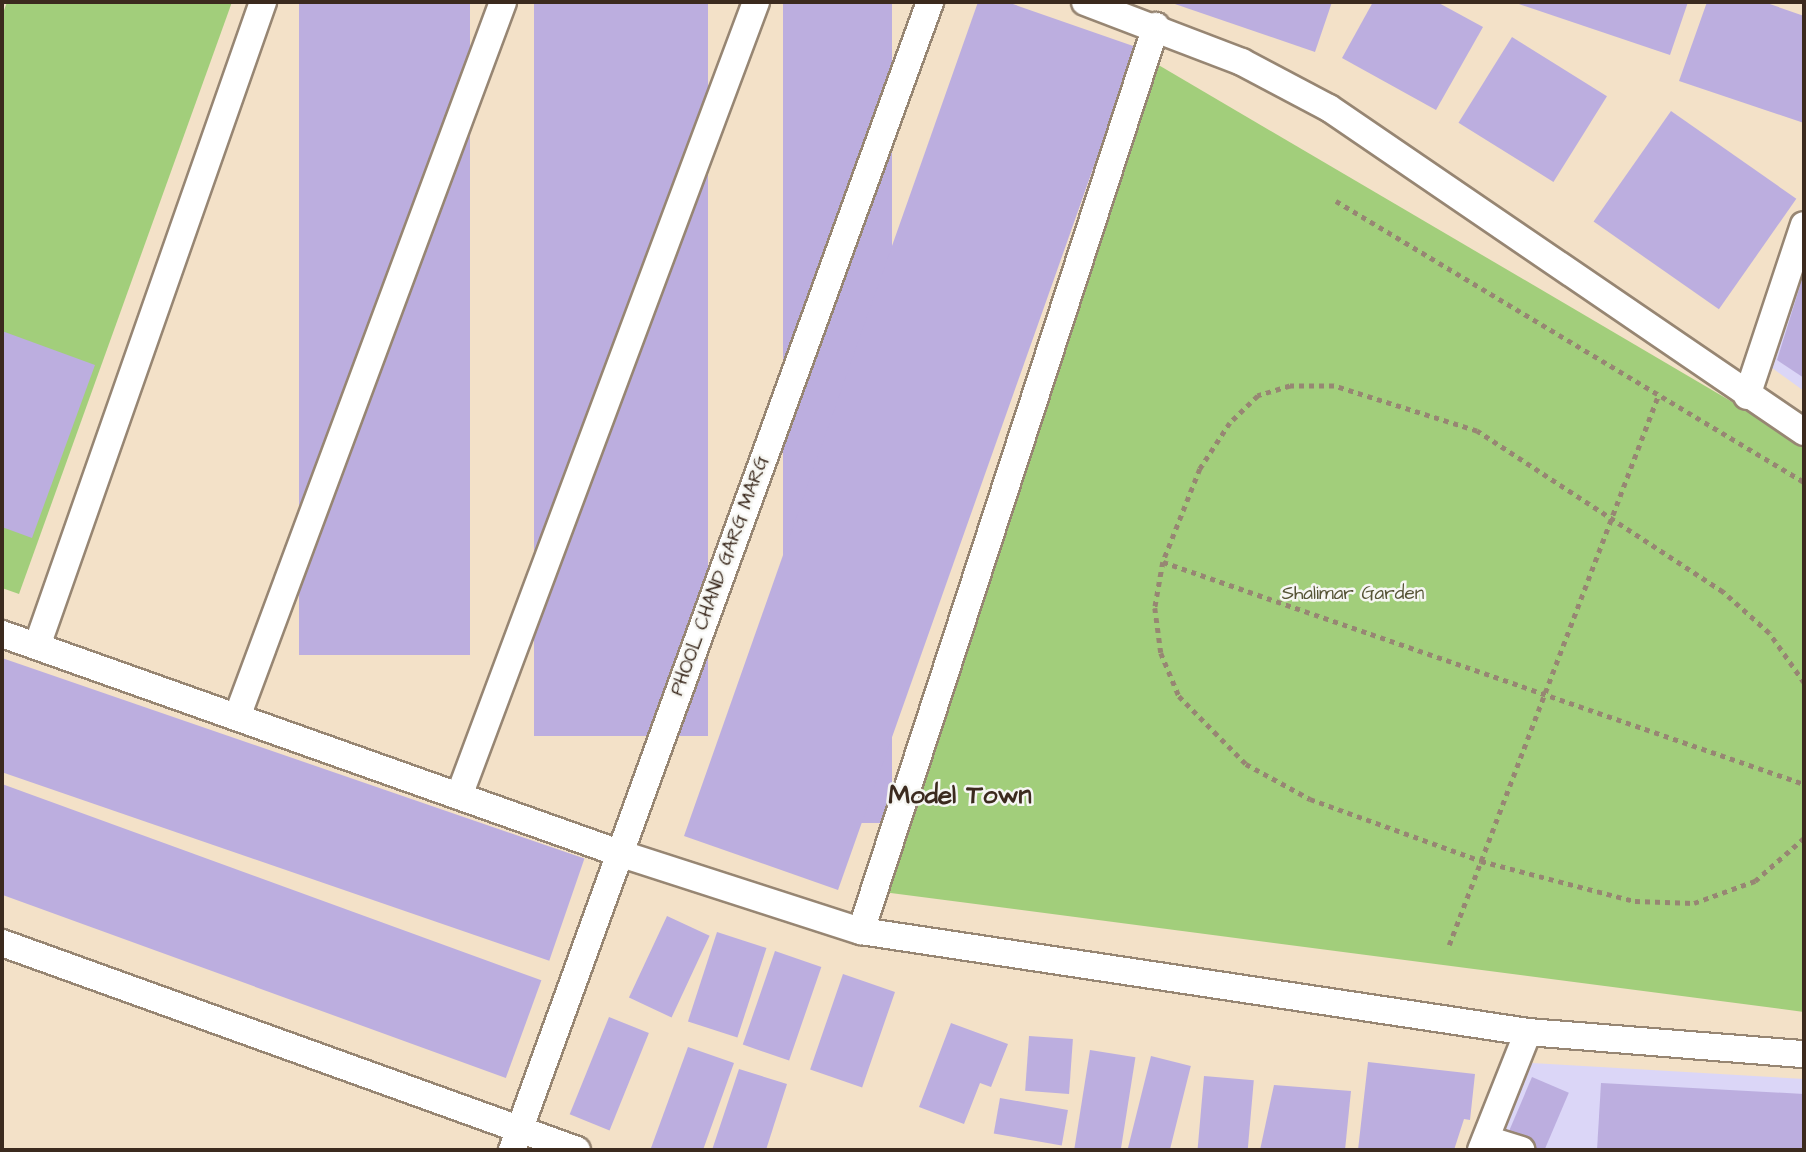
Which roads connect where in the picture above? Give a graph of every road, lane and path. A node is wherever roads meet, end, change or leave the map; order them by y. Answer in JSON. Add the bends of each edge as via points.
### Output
{"nodes":[{"id":1,"x":262,"y":2,"type":"edge"},
{"id":2,"x":503,"y":2,"type":"edge"},
{"id":3,"x":756,"y":2,"type":"edge"},
{"id":4,"x":930,"y":2,"type":"edge"},
{"id":5,"x":1086,"y":2,"type":"edge"},
{"id":6,"x":1156,"y":26,"type":"junction"},
{"id":7,"x":1336,"y":201,"type":"dead end"},
{"id":8,"x":1804,"y":225,"type":"edge"},
{"id":9,"x":1658,"y":396,"type":"junction"},
{"id":10,"x":1747,"y":396,"type":"junction"},
{"id":11,"x":1804,"y":432,"type":"edge"},
{"id":12,"x":1804,"y":482,"type":"edge"},
{"id":13,"x":1611,"y":517,"type":"junction"},
{"id":14,"x":1163,"y":562,"type":"junction"},
{"id":15,"x":2,"y":634,"type":"edge"},
{"id":16,"x":37,"y":646,"type":"junction"},
{"id":17,"x":1804,"y":683,"type":"edge"},
{"id":18,"x":1544,"y":694,"type":"junction"},
{"id":19,"x":237,"y":717,"type":"junction"},
{"id":20,"x":1804,"y":784,"type":"edge"},
{"id":21,"x":458,"y":796,"type":"junction"},
{"id":22,"x":1804,"y":838,"type":"edge"},
{"id":23,"x":619,"y":853,"type":"junction"},
{"id":24,"x":1481,"y":861,"type":"junction"},
{"id":25,"x":861,"y":931,"type":"junction"},
{"id":26,"x":2,"y":943,"type":"edge"},
{"id":27,"x":1449,"y":945,"type":"dead end"},
{"id":28,"x":1528,"y":1032,"type":"junction"},
{"id":29,"x":1804,"y":1054,"type":"edge"},
{"id":30,"x":516,"y":1140,"type":"edge"},
{"id":31,"x":1484,"y":1145,"type":"edge"},
{"id":32,"x":577,"y":1150,"type":"edge"},
{"id":33,"x":1521,"y":1150,"type":"edge"}],
"edges":[{"from":1,"to":16,"type":"street"},
{"from":2,"to":19,"type":"street"},
{"from":3,"to":21,"type":"street"},
{"from":4,"to":23,"type":"street","name":"PHOOL CHAND GARG MARG"},
{"from":5,"to":6,"type":"street"},
{"from":6,"to":10,"type":"street","via":[[1329,108]]},
{"from":6,"to":25,"type":"street"},
{"from":7,"to":9,"type":"path"},
{"from":8,"to":10,"type":"street"},
{"from":9,"to":12,"type":"path"},
{"from":9,"to":13,"type":"path"},
{"from":10,"to":11,"type":"street"},
{"from":13,"to":14,"type":"path","via":[[1477,431],[1334,386],[1290,386],[1258,396],[1230,423],[1200,469]]},
{"from":13,"to":17,"type":"path","via":[[1723,592],[1769,633]]},
{"from":13,"to":18,"type":"path"},
{"from":14,"to":18,"type":"path"},
{"from":14,"to":24,"type":"path","via":[[1155,608],[1161,653],[1179,696],[1210,735],[1246,764],[1310,799]]},
{"from":15,"to":16,"type":"street"},
{"from":16,"to":19,"type":"street"},
{"from":18,"to":20,"type":"path"},
{"from":18,"to":24,"type":"path"},
{"from":19,"to":21,"type":"street"},
{"from":21,"to":23,"type":"street"},
{"from":22,"to":24,"type":"path","via":[[1755,881],[1695,903],[1635,901]]},
{"from":23,"to":25,"type":"street"},
{"from":23,"to":30,"type":"street","name":"PHOOL CHAND GARG MARG"},
{"from":24,"to":27,"type":"path"},
{"from":25,"to":28,"type":"street"},
{"from":26,"to":30,"type":"street"},
{"from":28,"to":29,"type":"street"},
{"from":28,"to":31,"type":"street"},
{"from":30,"to":32,"type":"street"},
{"from":31,"to":33,"type":"street"}]}
